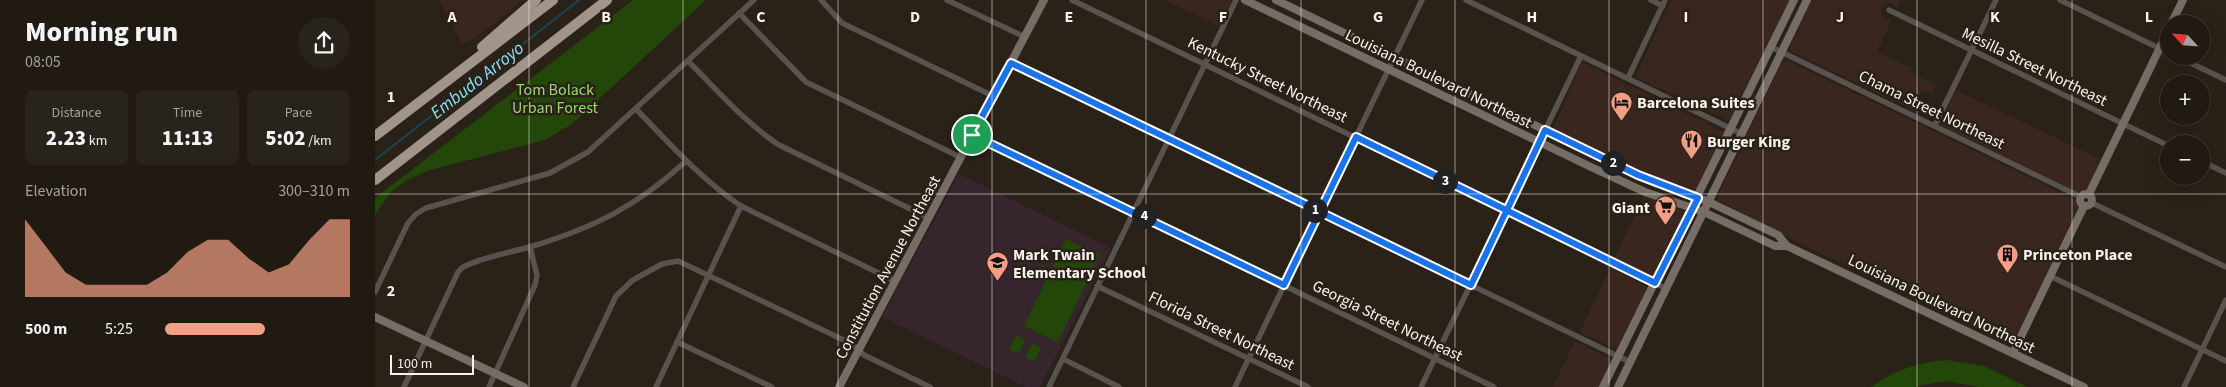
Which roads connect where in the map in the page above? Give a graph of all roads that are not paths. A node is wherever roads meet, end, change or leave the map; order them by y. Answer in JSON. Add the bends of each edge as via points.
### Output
{"nodes":[{"id":1,"x":536,"y":0,"type":"edge"},
{"id":2,"x":553,"y":0,"type":"edge"},
{"id":3,"x":607,"y":0,"type":"edge"},
{"id":4,"x":617,"y":0,"type":"edge"},
{"id":5,"x":754,"y":0,"type":"edge"},
{"id":6,"x":821,"y":0,"type":"edge"},
{"id":7,"x":947,"y":0,"type":"edge"},
{"id":8,"x":1044,"y":0,"type":"edge"},
{"id":9,"x":1072,"y":0,"type":"edge"},
{"id":10,"x":1236,"y":0,"type":"edge"},
{"id":11,"x":1245,"y":0,"type":"edge"},
{"id":12,"x":1276,"y":0,"type":"edge"},
{"id":13,"x":1422,"y":0,"type":"edge"},
{"id":14,"x":1466,"y":0,"type":"edge"},
{"id":15,"x":1651,"y":0,"type":"edge"},
{"id":16,"x":1793,"y":0,"type":"edge"},
{"id":17,"x":1807,"y":0,"type":"edge"},
{"id":18,"x":1996,"y":0,"type":"edge"},
{"id":19,"x":2060,"y":0,"type":"edge"},
{"id":20,"x":2183,"y":0,"type":"edge"},
{"id":21,"x":1664,"y":3,"type":"edge"},
{"id":22,"x":1889,"y":10,"type":"dead end"},
{"id":23,"x":739,"y":13,"type":"junction"},
{"id":24,"x":2176,"y":15,"type":"edge"},
{"id":25,"x":575,"y":26,"type":"junction"},
{"id":26,"x":1025,"y":37,"type":"junction"},
{"id":27,"x":1771,"y":47,"type":"junction"},
{"id":28,"x":2159,"y":48,"type":"joint"},
{"id":29,"x":1972,"y":50,"type":"junction"},
{"id":30,"x":1782,"y":52,"type":"junction"},
{"id":31,"x":1581,"y":56,"type":"junction"},
{"id":32,"x":1394,"y":58,"type":"junction"},
{"id":33,"x":688,"y":61,"type":"junction"},
{"id":34,"x":1011,"y":63,"type":"junction"},
{"id":35,"x":1204,"y":64,"type":"junction"},
{"id":36,"x":2195,"y":65,"type":"edge"},
{"id":37,"x":1389,"y":69,"type":"junction"},
{"id":38,"x":450,"y":78,"type":"junction"},
{"id":39,"x":1628,"y":78,"type":"junction"},
{"id":40,"x":2226,"y":80,"type":"edge"},
{"id":41,"x":993,"y":96,"type":"junction"},
{"id":42,"x":636,"y":109,"type":"junction"},
{"id":43,"x":2123,"y":124,"type":"junction"},
{"id":44,"x":1935,"y":125,"type":"junction"},
{"id":45,"x":1731,"y":129,"type":"junction"},
{"id":46,"x":1545,"y":130,"type":"junction"},
{"id":47,"x":1742,"y":134,"type":"junction"},
{"id":48,"x":972,"y":135,"type":"junction"},
{"id":49,"x":375,"y":136,"type":"edge"},
{"id":50,"x":1356,"y":137,"type":"junction"},
{"id":51,"x":1169,"y":139,"type":"junction"},
{"id":52,"x":1539,"y":142,"type":"junction"},
{"id":53,"x":2160,"y":142,"type":"edge"},
{"id":54,"x":961,"y":157,"type":"junction"},
{"id":55,"x":685,"y":162,"type":"junction"},
{"id":56,"x":2210,"y":166,"type":"edge"},
{"id":57,"x":2226,"y":173,"type":"edge"},
{"id":58,"x":375,"y":180,"type":"edge"},
{"id":59,"x":2089,"y":194,"type":"junction"},
{"id":60,"x":2081,"y":197,"type":"junction"},
{"id":61,"x":1698,"y":198,"type":"junction"},
{"id":62,"x":1709,"y":202,"type":"junction"},
{"id":63,"x":2092,"y":203,"type":"junction"},
{"id":64,"x":741,"y":206,"type":"junction"},
{"id":65,"x":2084,"y":206,"type":"junction"},
{"id":66,"x":1693,"y":208,"type":"junction"},
{"id":67,"x":1134,"y":211,"type":"junction"},
{"id":68,"x":1507,"y":211,"type":"junction"},
{"id":69,"x":1320,"y":212,"type":"junction"},
{"id":70,"x":1704,"y":212,"type":"junction"},
{"id":71,"x":929,"y":218,"type":"junction"},
{"id":72,"x":1787,"y":246,"type":"junction"},
{"id":73,"x":531,"y":247,"type":"junction"},
{"id":74,"x":2226,"y":268,"type":"edge"},
{"id":75,"x":709,"y":274,"type":"junction"},
{"id":76,"x":2050,"y":276,"type":"junction"},
{"id":77,"x":895,"y":281,"type":"junction"},
{"id":78,"x":1655,"y":283,"type":"junction"},
{"id":79,"x":1284,"y":285,"type":"junction"},
{"id":80,"x":1471,"y":285,"type":"junction"},
{"id":81,"x":1097,"y":286,"type":"junction"},
{"id":82,"x":1667,"y":289,"type":"junction"},
{"id":83,"x":375,"y":292,"type":"edge"},
{"id":84,"x":2226,"y":300,"type":"edge"},
{"id":85,"x":375,"y":316,"type":"edge"},
{"id":86,"x":426,"y":341,"type":"junction"},
{"id":87,"x":677,"y":342,"type":"junction"},
{"id":88,"x":859,"y":350,"type":"junction"},
{"id":89,"x":2202,"y":350,"type":"junction"},
{"id":90,"x":2013,"y":353,"type":"junction"},
{"id":91,"x":1619,"y":357,"type":"junction"},
{"id":92,"x":1249,"y":358,"type":"junction"},
{"id":93,"x":1435,"y":359,"type":"junction"},
{"id":94,"x":1063,"y":360,"type":"junction"},
{"id":95,"x":2226,"y":361,"type":"edge"},
{"id":96,"x":1630,"y":362,"type":"junction"},
{"id":97,"x":496,"y":374,"type":"junction"},
{"id":98,"x":404,"y":387,"type":"edge"},
{"id":99,"x":489,"y":387,"type":"edge"},
{"id":100,"x":524,"y":387,"type":"edge"},
{"id":101,"x":573,"y":387,"type":"edge"},
{"id":102,"x":656,"y":387,"type":"edge"},
{"id":103,"x":772,"y":387,"type":"edge"},
{"id":104,"x":839,"y":387,"type":"edge"},
{"id":105,"x":930,"y":387,"type":"edge"},
{"id":106,"x":1049,"y":387,"type":"edge"},
{"id":107,"x":1119,"y":387,"type":"edge"},
{"id":108,"x":1235,"y":387,"type":"edge"},
{"id":109,"x":1308,"y":387,"type":"edge"},
{"id":110,"x":1421,"y":387,"type":"edge"},
{"id":111,"x":1494,"y":387,"type":"edge"},
{"id":112,"x":1603,"y":387,"type":"edge"},
{"id":113,"x":1617,"y":387,"type":"edge"},
{"id":114,"x":2084,"y":387,"type":"edge"},
{"id":115,"x":2184,"y":387,"type":"edge"}],
"edges":[{"from":1,"to":38,"type":"highway"},
{"from":2,"to":38,"type":"highway"},
{"from":3,"to":25,"type":"highway"},
{"from":4,"to":25,"type":"highway"},
{"from":5,"to":23,"type":"street"},
{"from":6,"to":41,"type":"street","via":[[841,23]]},
{"from":7,"to":26,"type":"street"},
{"from":8,"to":26,"type":"main road","name":"Constitution Avenue Northeast"},
{"from":9,"to":35,"type":"street","name":"Kentucky Street Northeast"},
{"from":10,"to":35,"type":"street"},
{"from":11,"to":37,"type":"main road","name":"Louisiana Boulevard Northeast"},
{"from":12,"to":32,"type":"main road","name":"Louisiana Boulevard Northeast"},
{"from":13,"to":32,"type":"street"},
{"from":14,"to":31,"type":"street"},
{"from":15,"to":21,"type":"street"},
{"from":16,"to":27,"type":"main road"},
{"from":17,"to":30,"type":"main road"},
{"from":18,"to":29,"type":"street"},
{"from":19,"to":28,"type":"street"},
{"from":20,"to":24,"type":"main road"},
{"from":21,"to":39,"type":"street"},
{"from":22,"to":29,"type":"street","name":"Mesilla Street Northeast"},
{"from":23,"to":33,"type":"street"},
{"from":23,"to":54,"type":"street","via":[[806,82]]},
{"from":25,"to":58,"type":"highway"},
{"from":26,"to":34,"type":"main road","name":"Constitution Avenue Northeast"},
{"from":27,"to":30,"type":"street","name":"Chama Street Northeast"},
{"from":27,"to":45,"type":"main road"},
{"from":28,"to":43,"type":"main road"},
{"from":29,"to":43,"type":"street","name":"Mesilla Street Northeast"},
{"from":29,"to":44,"type":"street"},
{"from":30,"to":44,"type":"street","name":"Chama Street Northeast"},
{"from":30,"to":47,"type":"main road"},
{"from":31,"to":39,"type":"street"},
{"from":31,"to":46,"type":"street"},
{"from":32,"to":37,"type":"street"},
{"from":32,"to":46,"type":"main road","name":"Louisiana Boulevard Northeast"},
{"from":33,"to":42,"type":"street"},
{"from":33,"to":71,"type":"street","via":[[763,135]]},
{"from":34,"to":41,"type":"main road","name":"Constitution Avenue Northeast"},
{"from":34,"to":51,"type":"street"},
{"from":35,"to":50,"type":"street","name":"Kentucky Street Northeast"},
{"from":35,"to":51,"type":"street"},
{"from":36,"to":40,"type":"street"},
{"from":37,"to":50,"type":"street"},
{"from":37,"to":52,"type":"main road","name":"Louisiana Boulevard Northeast"},
{"from":38,"to":49,"type":"highway"},
{"from":39,"to":45,"type":"street"},
{"from":41,"to":48,"type":"main road","name":"Constitution Avenue Northeast"},
{"from":42,"to":55,"type":"street"},
{"from":42,"to":83,"type":"street","via":[[588,152],[550,173],[426,208],[417,214],[408,223]]},
{"from":43,"to":53,"type":"street","name":"Mesilla Street Northeast"},
{"from":43,"to":59,"type":"main road"},
{"from":44,"to":60,"type":"street","name":"Chama Street Northeast"},
{"from":45,"to":47,"type":"street"},
{"from":45,"to":61,"type":"main road"},
{"from":46,"to":52,"type":"street"},
{"from":46,"to":61,"type":"main road","name":"Louisiana Boulevard Northeast","via":[[1638,175]]},
{"from":47,"to":62,"type":"main road"},
{"from":48,"to":54,"type":"main road","name":"Constitution Avenue Northeast"},
{"from":48,"to":67,"type":"street","name":"Georgia Street Northeast"},
{"from":50,"to":68,"type":"street","name":"Kentucky Street Northeast"},
{"from":50,"to":69,"type":"street"},
{"from":51,"to":67,"type":"street"},
{"from":51,"to":69,"type":"street"},
{"from":52,"to":66,"type":"main road","name":"Louisiana Boulevard Northeast","via":[[1645,192]]},
{"from":52,"to":68,"type":"street"},
{"from":54,"to":71,"type":"main road","name":"Constitution Avenue Northeast"},
{"from":55,"to":64,"type":"street"},
{"from":55,"to":73,"type":"street","via":[[627,208],[579,232]]},
{"from":56,"to":57,"type":"street"},
{"from":59,"to":60,"type":"main road"},
{"from":59,"to":63,"type":"main road"},
{"from":60,"to":65,"type":"main road"},
{"from":61,"to":62,"type":"main road","name":"Louisiana Boulevard Northeast"},
{"from":61,"to":66,"type":"main road"},
{"from":62,"to":70,"type":"main road"},
{"from":62,"to":72,"type":"main road","name":"Louisiana Boulevard Northeast","via":[[1779,235]]},
{"from":63,"to":65,"type":"main road"},
{"from":63,"to":74,"type":"street"},
{"from":64,"to":75,"type":"street"},
{"from":64,"to":77,"type":"street"},
{"from":65,"to":76,"type":"main road"},
{"from":66,"to":70,"type":"main road","name":"Louisiana Boulevard Northeast"},
{"from":66,"to":78,"type":"main road"},
{"from":67,"to":79,"type":"street","name":"Georgia Street Northeast"},
{"from":67,"to":81,"type":"street"},
{"from":68,"to":78,"type":"street","name":"Kentucky Street Northeast"},
{"from":68,"to":80,"type":"street"},
{"from":69,"to":79,"type":"street"},
{"from":69,"to":80,"type":"street"},
{"from":70,"to":72,"type":"main road","name":"Louisiana Boulevard Northeast","via":[[1775,246]]},
{"from":70,"to":82,"type":"main road"},
{"from":71,"to":77,"type":"main road","name":"Constitution Avenue Northeast"},
{"from":72,"to":90,"type":"main road","name":"Louisiana Boulevard Northeast"},
{"from":73,"to":86,"type":"street","via":[[463,266]]},
{"from":73,"to":97,"type":"street","via":[[537,275],[535,285]]},
{"from":75,"to":87,"type":"street"},
{"from":75,"to":88,"type":"street","via":[[853,344]]},
{"from":75,"to":101,"type":"street","via":[[678,260],[669,261],[623,288],[616,296]]},
{"from":76,"to":89,"type":"street"},
{"from":76,"to":90,"type":"main road"},
{"from":77,"to":88,"type":"main road","name":"Constitution Avenue Northeast"},
{"from":78,"to":82,"type":"street","name":"Kentucky Street Northeast"},
{"from":78,"to":91,"type":"main road"},
{"from":79,"to":92,"type":"street"},
{"from":79,"to":93,"type":"street","name":"Georgia Street Northeast"},
{"from":80,"to":91,"type":"street"},
{"from":80,"to":93,"type":"street"},
{"from":81,"to":92,"type":"street","name":"Florida Street Northeast"},
{"from":81,"to":94,"type":"street"},
{"from":82,"to":96,"type":"main road"},
{"from":84,"to":89,"type":"street"},
{"from":85,"to":86,"type":"main road"},
{"from":86,"to":97,"type":"main road"},
{"from":86,"to":98,"type":"street"},
{"from":87,"to":102,"type":"street"},
{"from":87,"to":103,"type":"street"},
{"from":88,"to":104,"type":"main road","name":"Constitution Avenue Northeast"},
{"from":88,"to":105,"type":"street"},
{"from":89,"to":95,"type":"street"},
{"from":89,"to":115,"type":"street"},
{"from":90,"to":114,"type":"main road","name":"Louisiana Boulevard Northeast"},
{"from":91,"to":96,"type":"street"},
{"from":91,"to":112,"type":"main road"},
{"from":92,"to":108,"type":"street"},
{"from":92,"to":109,"type":"street","name":"Florida Street Northeast"},
{"from":93,"to":110,"type":"street"},
{"from":93,"to":111,"type":"street","name":"Georgia Street Northeast"},
{"from":94,"to":106,"type":"street"},
{"from":94,"to":107,"type":"street"},
{"from":96,"to":113,"type":"main road"},
{"from":97,"to":99,"type":"street"},
{"from":97,"to":100,"type":"main road"}]}
